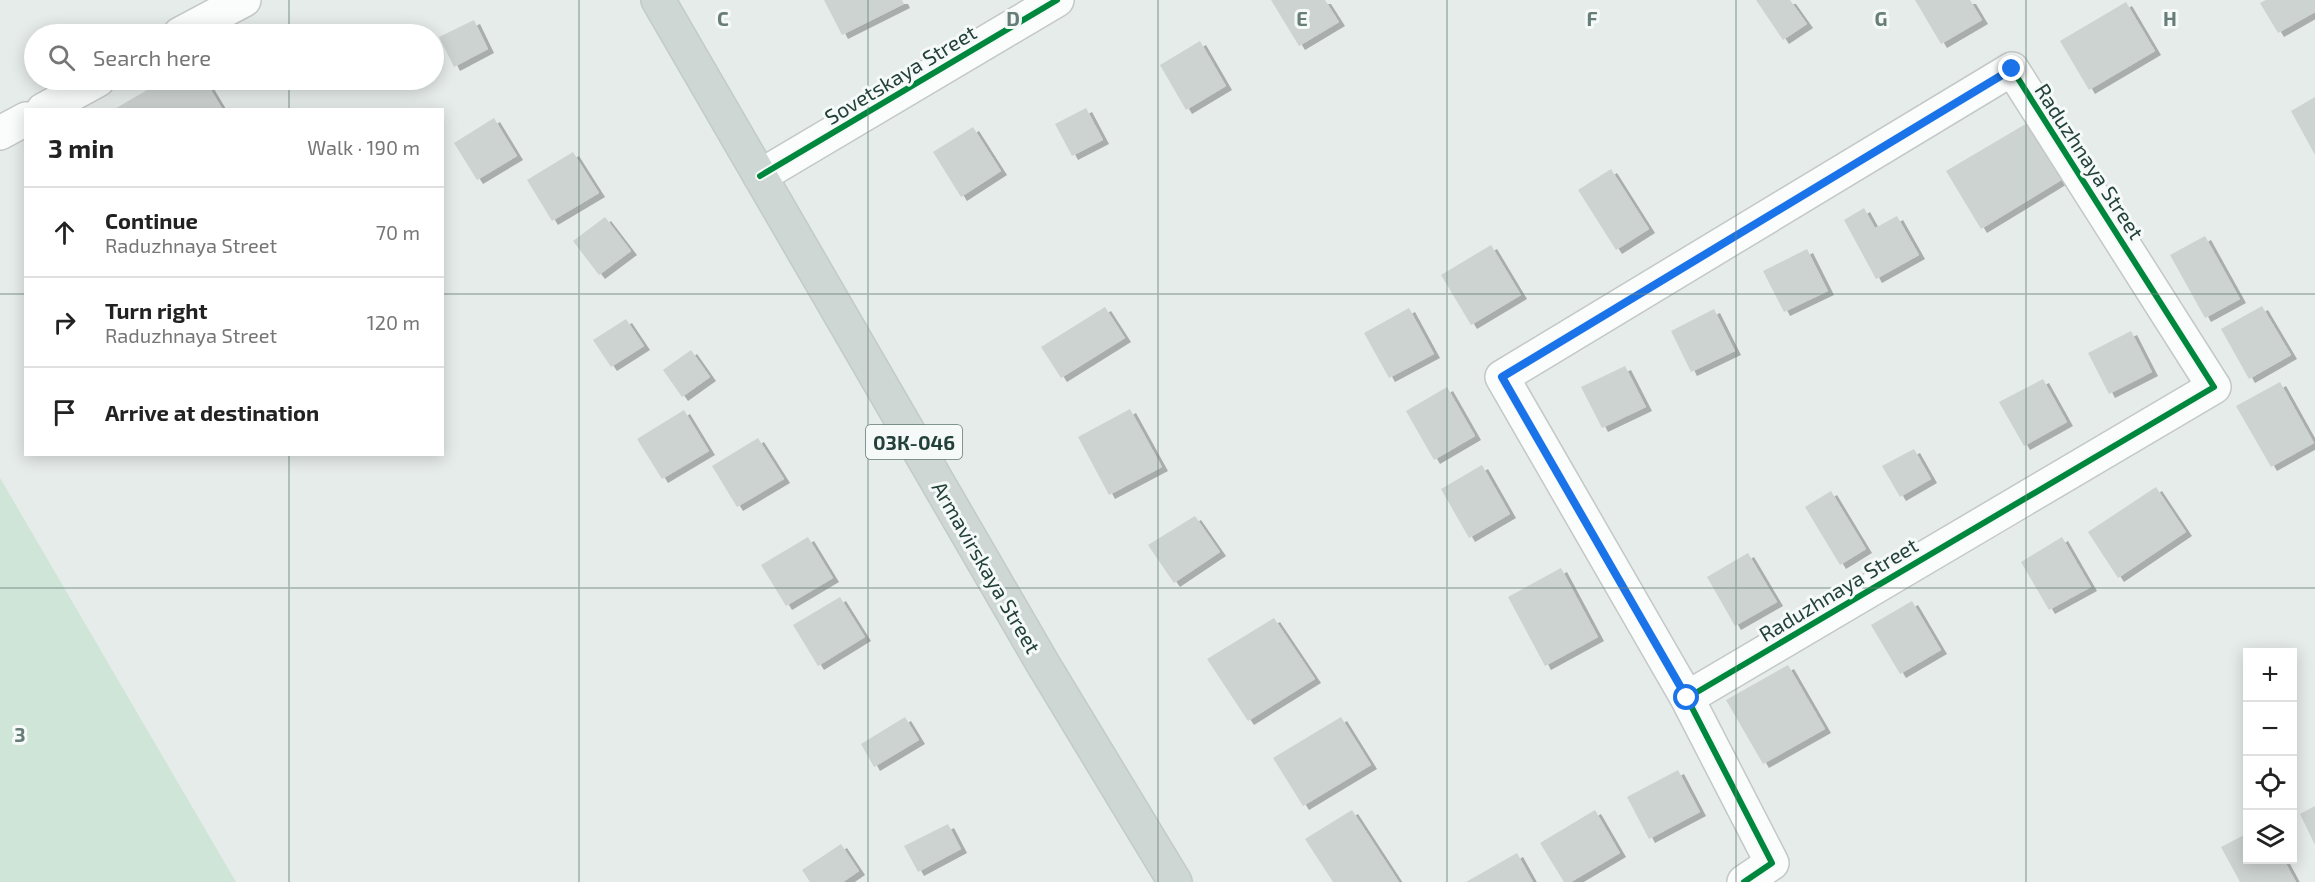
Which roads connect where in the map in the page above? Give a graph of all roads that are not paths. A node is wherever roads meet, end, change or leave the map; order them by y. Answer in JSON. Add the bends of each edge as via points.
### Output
{"nodes":[{"id":1,"x":243,"y":0,"type":"edge"},
{"id":2,"x":658,"y":0,"type":"edge"},
{"id":3,"x":1057,"y":0,"type":"edge"},
{"id":4,"x":199,"y":24,"type":"edge"},
{"id":5,"x":80,"y":90,"type":"edge"},
{"id":6,"x":47,"y":108,"type":"edge"},
{"id":7,"x":24,"y":120,"type":"edge"},
{"id":8,"x":0,"y":133,"type":"edge"},
{"id":9,"x":760,"y":176,"type":"junction"},
{"id":10,"x":1687,"y":698,"type":"junction"},
{"id":11,"x":1175,"y":882,"type":"edge"},
{"id":12,"x":1744,"y":882,"type":"edge"}],
"edges":[{"from":1,"to":4,"type":"street"},
{"from":2,"to":9,"type":"main road","name":"Armavirskaya Street","number":"03К-046"},
{"from":3,"to":9,"type":"street","name":"Sovetskaya Street"},
{"from":5,"to":6,"type":"street"},
{"from":7,"to":8,"type":"street"},
{"from":9,"to":11,"type":"main road","name":"Armavirskaya Street","number":"03К-046","via":[[1043,664]]},
{"from":10,"to":10,"type":"street","name":"Raduzhnaya Street","via":[[1502,377],[2012,69],[2214,387]]},
{"from":10,"to":12,"type":"street","name":"Raduzhnaya Street","via":[[1772,863]]}]}
